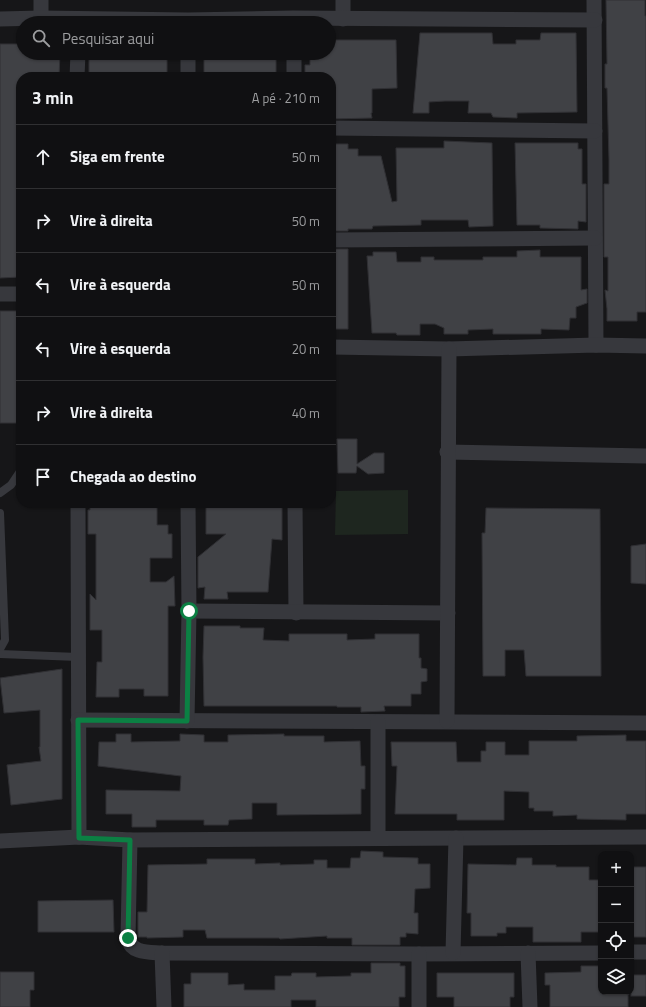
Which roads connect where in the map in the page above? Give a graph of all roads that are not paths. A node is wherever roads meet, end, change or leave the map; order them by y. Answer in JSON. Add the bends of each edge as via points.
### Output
{"nodes":[{"id":1,"x":41,"y":0,"type":"edge"},
{"id":2,"x":343,"y":0,"type":"edge"},
{"id":3,"x":594,"y":0,"type":"edge"},
{"id":4,"x":41,"y":16,"type":"edge"},
{"id":5,"x":0,"y":19,"type":"edge"},
{"id":6,"x":16,"y":19,"type":"edge"},
{"id":7,"x":336,"y":19,"type":"edge"},
{"id":8,"x":343,"y":19,"type":"junction"},
{"id":9,"x":594,"y":20,"type":"junction"},
{"id":10,"x":78,"y":60,"type":"edge"},
{"id":11,"x":188,"y":60,"type":"edge"},
{"id":12,"x":294,"y":60,"type":"edge"},
{"id":13,"x":78,"y":72,"type":"edge"},
{"id":14,"x":188,"y":72,"type":"edge"},
{"id":15,"x":294,"y":72,"type":"edge"},
{"id":16,"x":336,"y":128,"type":"edge"},
{"id":17,"x":594,"y":131,"type":"junction"},
{"id":18,"x":595,"y":238,"type":"junction"},
{"id":19,"x":336,"y":240,"type":"edge"},
{"id":20,"x":0,"y":294,"type":"edge"},
{"id":21,"x":16,"y":294,"type":"edge"},
{"id":22,"x":596,"y":345,"type":"junction"},
{"id":23,"x":646,"y":346,"type":"edge"},
{"id":24,"x":336,"y":347,"type":"edge"},
{"id":25,"x":449,"y":349,"type":"junction"},
{"id":26,"x":447,"y":452,"type":"junction"},
{"id":27,"x":646,"y":456,"type":"edge"},
{"id":28,"x":16,"y":478,"type":"edge"},
{"id":29,"x":0,"y":493,"type":"edge"},
{"id":30,"x":78,"y":508,"type":"edge"},
{"id":31,"x":188,"y":508,"type":"edge"},
{"id":32,"x":295,"y":508,"type":"edge"},
{"id":33,"x":0,"y":513,"type":"edge"},
{"id":34,"x":189,"y":611,"type":"junction"},
{"id":35,"x":296,"y":613,"type":"junction"},
{"id":36,"x":448,"y":613,"type":"junction"},
{"id":37,"x":0,"y":649,"type":"edge"},
{"id":38,"x":0,"y":654,"type":"edge"},
{"id":39,"x":78,"y":657,"type":"junction"},
{"id":40,"x":78,"y":720,"type":"junction"},
{"id":41,"x":187,"y":721,"type":"junction"},
{"id":42,"x":447,"y":721,"type":"junction"},
{"id":43,"x":378,"y":722,"type":"junction"},
{"id":44,"x":646,"y":723,"type":"edge"},
{"id":45,"x":646,"y":836,"type":"edge"},
{"id":46,"x":378,"y":837,"type":"junction"},
{"id":47,"x":79,"y":838,"type":"junction"},
{"id":48,"x":456,"y":838,"type":"junction"},
{"id":49,"x":130,"y":840,"type":"junction"},
{"id":50,"x":0,"y":841,"type":"edge"},
{"id":51,"x":634,"y":952,"type":"edge"},
{"id":52,"x":646,"y":952,"type":"edge"},
{"id":53,"x":162,"y":953,"type":"junction"},
{"id":54,"x":453,"y":953,"type":"junction"},
{"id":55,"x":528,"y":953,"type":"junction"},
{"id":56,"x":598,"y":953,"type":"edge"},
{"id":57,"x":419,"y":954,"type":"junction"},
{"id":58,"x":164,"y":1007,"type":"edge"},
{"id":59,"x":419,"y":1007,"type":"edge"},
{"id":60,"x":530,"y":1007,"type":"edge"}],
"edges":[{"from":1,"to":4,"type":"street"},
{"from":2,"to":8,"type":"street"},
{"from":3,"to":9,"type":"street"},
{"from":5,"to":6,"type":"street"},
{"from":7,"to":8,"type":"street"},
{"from":8,"to":9,"type":"street"},
{"from":9,"to":17,"type":"street"},
{"from":10,"to":13,"type":"street"},
{"from":11,"to":14,"type":"street"},
{"from":12,"to":15,"type":"street"},
{"from":16,"to":17,"type":"street"},
{"from":17,"to":18,"type":"street"},
{"from":18,"to":19,"type":"street"},
{"from":18,"to":22,"type":"street"},
{"from":20,"to":21,"type":"street"},
{"from":22,"to":23,"type":"street"},
{"from":22,"to":25,"type":"street"},
{"from":24,"to":25,"type":"street"},
{"from":25,"to":26,"type":"street"},
{"from":26,"to":27,"type":"street"},
{"from":26,"to":36,"type":"street"},
{"from":28,"to":29,"type":"lane"},
{"from":30,"to":39,"type":"street"},
{"from":31,"to":34,"type":"street"},
{"from":32,"to":35,"type":"street"},
{"from":33,"to":37,"type":"lane","via":[[5,640]]},
{"from":34,"to":35,"type":"street"},
{"from":34,"to":41,"type":"street"},
{"from":35,"to":36,"type":"street"},
{"from":36,"to":42,"type":"street"},
{"from":38,"to":39,"type":"lane"},
{"from":39,"to":40,"type":"street"},
{"from":40,"to":41,"type":"street"},
{"from":40,"to":47,"type":"street"},
{"from":41,"to":43,"type":"street"},
{"from":42,"to":43,"type":"street"},
{"from":42,"to":44,"type":"street"},
{"from":43,"to":46,"type":"street"},
{"from":45,"to":48,"type":"street"},
{"from":46,"to":48,"type":"street"},
{"from":46,"to":49,"type":"street"},
{"from":47,"to":49,"type":"street"},
{"from":47,"to":50,"type":"street"},
{"from":48,"to":54,"type":"street"},
{"from":49,"to":53,"type":"street","via":[[129,943],[137,951]]},
{"from":51,"to":52,"type":"street"},
{"from":53,"to":57,"type":"street"},
{"from":53,"to":58,"type":"street"},
{"from":54,"to":55,"type":"street"},
{"from":54,"to":57,"type":"street"},
{"from":55,"to":56,"type":"street"},
{"from":55,"to":60,"type":"street"},
{"from":57,"to":59,"type":"street"}]}
